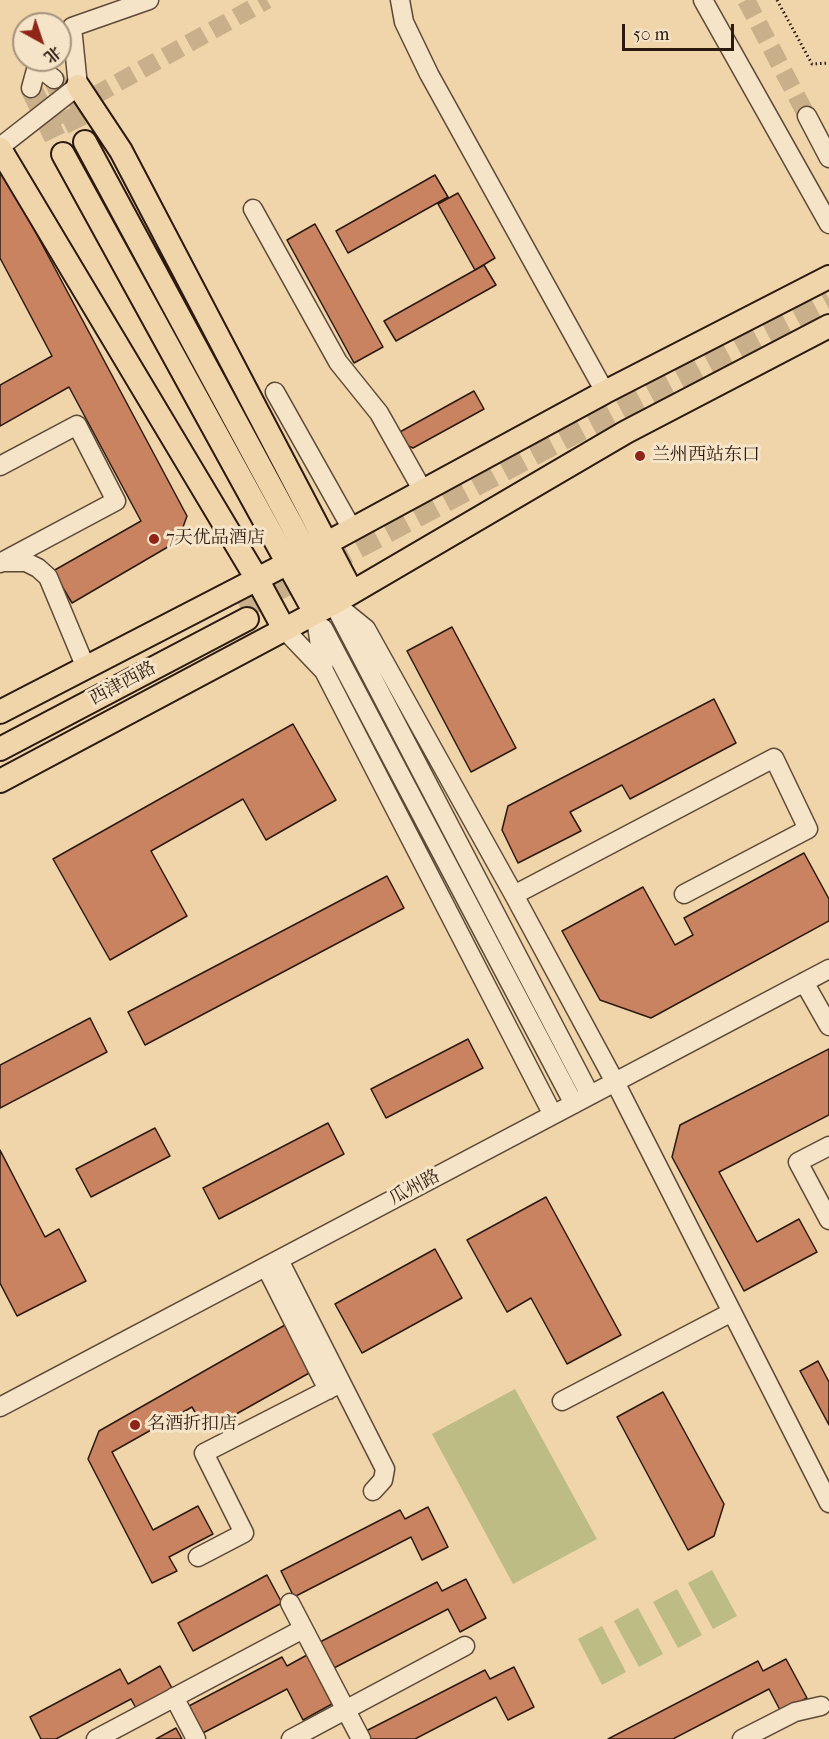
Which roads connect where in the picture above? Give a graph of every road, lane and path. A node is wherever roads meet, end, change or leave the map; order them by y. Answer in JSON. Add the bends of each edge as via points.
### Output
{"nodes":[{"id":1,"x":149,"y":0,"type":"edge"},
{"id":2,"x":400,"y":0,"type":"edge"},
{"id":3,"x":703,"y":0,"type":"edge"},
{"id":4,"x":777,"y":0,"type":"edge"},
{"id":5,"x":829,"y":63,"type":"edge"},
{"id":6,"x":54,"y":79,"type":"dead end"},
{"id":7,"x":78,"y":86,"type":"junction"},
{"id":8,"x":31,"y":88,"type":"dead end"},
{"id":9,"x":807,"y":116,"type":"tunnel mouth"},
{"id":10,"x":85,"y":142,"type":"tunnel mouth"},
{"id":11,"x":0,"y":148,"type":"edge"},
{"id":12,"x":63,"y":154,"type":"tunnel mouth"},
{"id":13,"x":829,"y":158,"type":"edge"},
{"id":14,"x":253,"y":209,"type":"dead end"},
{"id":15,"x":829,"y":224,"type":"edge"},
{"id":16,"x":829,"y":277,"type":"edge"},
{"id":17,"x":829,"y":326,"type":"edge"},
{"id":18,"x":275,"y":392,"type":"dead end"},
{"id":19,"x":605,"y":392,"type":"junction"},
{"id":20,"x":0,"y":466,"type":"edge"},
{"id":21,"x":423,"y":491,"type":"junction"},
{"id":22,"x":352,"y":529,"type":"junction"},
{"id":23,"x":308,"y":553,"type":"junction"},
{"id":24,"x":0,"y":562,"type":"edge"},
{"id":25,"x":257,"y":579,"type":"junction"},
{"id":26,"x":334,"y":603,"type":"junction"},
{"id":27,"x":284,"y":629,"type":"junction"},
{"id":28,"x":86,"y":668,"type":"junction"},
{"id":29,"x":324,"y":671,"type":"junction"},
{"id":30,"x":0,"y":712,"type":"edge"},
{"id":31,"x":0,"y":735,"type":"edge"},
{"id":32,"x":0,"y":749,"type":"edge"},
{"id":33,"x":0,"y":781,"type":"edge"},
{"id":34,"x":684,"y":894,"type":"dead end"},
{"id":35,"x":514,"y":895,"type":"junction"},
{"id":36,"x":829,"y":969,"type":"edge"},
{"id":37,"x":804,"y":982,"type":"junction"},
{"id":38,"x":829,"y":1026,"type":"edge"},
{"id":39,"x":615,"y":1082,"type":"junction"},
{"id":40,"x":590,"y":1095,"type":"junction"},
{"id":41,"x":574,"y":1104,"type":"junction"},
{"id":42,"x":553,"y":1115,"type":"junction"},
{"id":43,"x":829,"y":1146,"type":"edge"},
{"id":44,"x":829,"y":1220,"type":"edge"},
{"id":45,"x":273,"y":1263,"type":"junction"},
{"id":46,"x":732,"y":1312,"type":"junction"},
{"id":47,"x":334,"y":1386,"type":"junction"},
{"id":48,"x":562,"y":1401,"type":"dead end"},
{"id":49,"x":0,"y":1407,"type":"edge"},
{"id":50,"x":373,"y":1491,"type":"dead end"},
{"id":51,"x":829,"y":1503,"type":"edge"},
{"id":52,"x":198,"y":1557,"type":"dead end"},
{"id":53,"x":290,"y":1603,"type":"dead end"},
{"id":54,"x":303,"y":1629,"type":"junction"},
{"id":55,"x":465,"y":1646,"type":"dead end"},
{"id":56,"x":174,"y":1697,"type":"junction"},
{"id":57,"x":345,"y":1710,"type":"junction"},
{"id":58,"x":826,"y":1710,"type":"edge"},
{"id":59,"x":96,"y":1739,"type":"edge"},
{"id":60,"x":196,"y":1739,"type":"edge"},
{"id":61,"x":291,"y":1739,"type":"edge"},
{"id":62,"x":361,"y":1739,"type":"edge"},
{"id":63,"x":742,"y":1739,"type":"edge"}],
"edges":[{"from":1,"to":7,"type":"street","via":[[72,27]]},
{"from":2,"to":19,"type":"street","via":[[404,22],[429,74]]},
{"from":3,"to":15,"type":"street"},
{"from":4,"to":5,"type":"path","via":[[812,64]]},
{"from":6,"to":8,"type":"street","via":[[37,66]]},
{"from":7,"to":11,"type":"street"},
{"from":7,"to":23,"type":"main road","via":[[121,151]]},
{"from":9,"to":13,"type":"street"},
{"from":10,"to":23,"type":"main road"},
{"from":11,"to":25,"type":"main road"},
{"from":12,"to":23,"type":"main road"},
{"from":14,"to":21,"type":"street","via":[[338,362],[379,413]]},
{"from":16,"to":19,"type":"main road"},
{"from":17,"to":26,"type":"main road","via":[[626,432]]},
{"from":18,"to":22,"type":"street"},
{"from":19,"to":21,"type":"main road"},
{"from":20,"to":24,"type":"street","via":[[77,425],[117,501]]},
{"from":21,"to":22,"type":"main road"},
{"from":22,"to":23,"type":"main road"},
{"from":23,"to":25,"type":"main road"},
{"from":23,"to":26,"type":"main road"},
{"from":24,"to":28,"type":"street","via":[[26,562],[48,577]]},
{"from":25,"to":27,"type":"main road"},
{"from":25,"to":28,"type":"main road"},
{"from":26,"to":27,"type":"main road"},
{"from":26,"to":29,"type":"street"},
{"from":26,"to":35,"type":"street","via":[[366,629]]},
{"from":26,"to":40,"type":"street"},
{"from":26,"to":41,"type":"street"},
{"from":27,"to":29,"type":"street"},
{"from":27,"to":33,"type":"main road"},
{"from":28,"to":30,"type":"main road"},
{"from":29,"to":42,"type":"street"},
{"from":31,"to":32,"type":"main road","name":"西津西路","via":[[244,614]]},
{"from":34,"to":35,"type":"street","via":[[808,829],[774,758]]},
{"from":35,"to":39,"type":"street"},
{"from":36,"to":37,"type":"street","name":"瓜州路"},
{"from":37,"to":38,"type":"street"},
{"from":37,"to":39,"type":"street","name":"瓜州路"},
{"from":39,"to":40,"type":"street","name":"瓜州路"},
{"from":39,"to":46,"type":"street"},
{"from":40,"to":41,"type":"street","name":"瓜州路"},
{"from":41,"to":42,"type":"street","name":"瓜州路"},
{"from":42,"to":45,"type":"street","name":"瓜州路"},
{"from":43,"to":44,"type":"street","via":[[798,1162]]},
{"from":45,"to":47,"type":"street"},
{"from":45,"to":49,"type":"street","name":"瓜州路"},
{"from":46,"to":48,"type":"street"},
{"from":46,"to":51,"type":"street"},
{"from":47,"to":50,"type":"street","via":[[371,1438],[385,1468],[383,1480]]},
{"from":47,"to":52,"type":"street","via":[[204,1453],[244,1533]]},
{"from":53,"to":54,"type":"street"},
{"from":54,"to":56,"type":"street"},
{"from":54,"to":57,"type":"street"},
{"from":55,"to":57,"type":"street"},
{"from":56,"to":59,"type":"street"},
{"from":56,"to":60,"type":"street"},
{"from":57,"to":61,"type":"street"},
{"from":57,"to":62,"type":"street"},
{"from":58,"to":63,"type":"street","via":[[795,1712]]}]}
